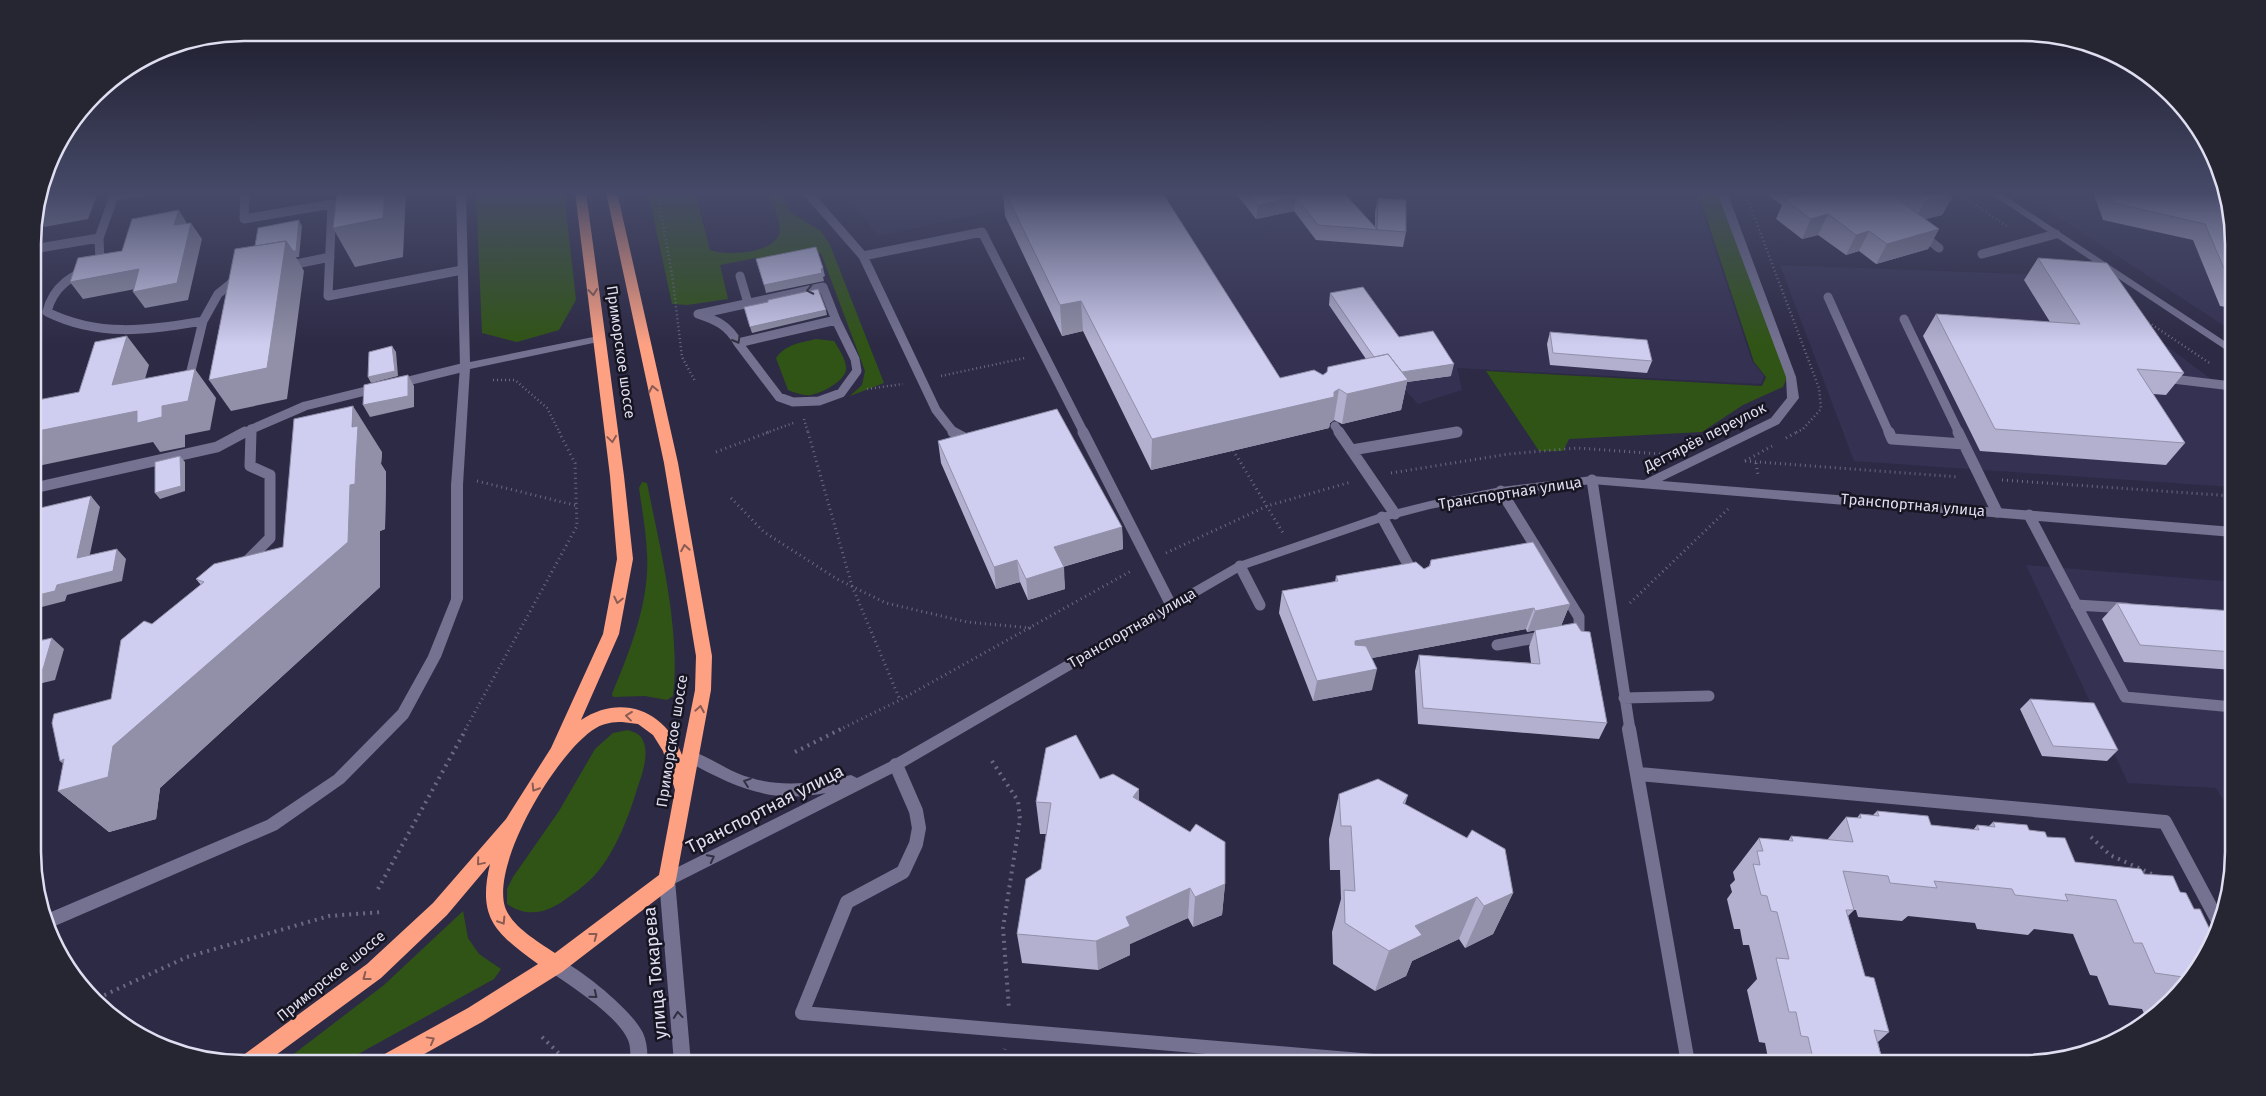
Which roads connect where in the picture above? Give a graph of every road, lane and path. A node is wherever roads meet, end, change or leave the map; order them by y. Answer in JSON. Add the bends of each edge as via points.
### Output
{"nodes":[{"id":1,"x":68,"y":243,"type":"edge"},
{"id":2,"x":99,"y":243,"type":"edge"},
{"id":3,"x":330,"y":243,"type":"edge"},
{"id":4,"x":461,"y":243,"type":"edge"},
{"id":5,"x":586,"y":243,"type":"edge"},
{"id":6,"x":626,"y":243,"type":"edge"},
{"id":7,"x":666,"y":243,"type":"edge"},
{"id":8,"x":852,"y":243,"type":"edge"},
{"id":9,"x":927,"y":243,"type":"edge"},
{"id":10,"x":987,"y":243,"type":"edge"},
{"id":11,"x":1741,"y":243,"type":"edge"},
{"id":12,"x":1933,"y":243,"type":"edge"},
{"id":13,"x":2024,"y":243,"type":"edge"},
{"id":14,"x":2070,"y":243,"type":"edge"},
{"id":15,"x":41,"y":248,"type":"edge"},
{"id":16,"x":1940,"y":248,"type":"dead end"},
{"id":17,"x":1982,"y":254,"type":"dead end"},
{"id":18,"x":330,"y":256,"type":"junction"},
{"id":19,"x":863,"y":256,"type":"junction"},
{"id":20,"x":277,"y":268,"type":"edge"},
{"id":21,"x":462,"y":270,"type":"junction"},
{"id":22,"x":250,"y":273,"type":"edge"},
{"id":23,"x":740,"y":276,"type":"dead end"},
{"id":24,"x":1828,"y":296,"type":"dead end"},
{"id":25,"x":748,"y":304,"type":"junction"},
{"id":26,"x":2142,"y":318,"type":"edge"},
{"id":27,"x":1904,"y":319,"type":"dead end"},
{"id":28,"x":836,"y":320,"type":"junction"},
{"id":29,"x":203,"y":321,"type":"junction"},
{"id":30,"x":598,"y":339,"type":"junction"},
{"id":31,"x":738,"y":343,"type":"junction"},
{"id":32,"x":2225,"y":346,"type":"edge"},
{"id":33,"x":465,"y":367,"type":"junction"},
{"id":34,"x":2216,"y":367,"type":"dead end"},
{"id":35,"x":2161,"y":378,"type":"edge"},
{"id":36,"x":485,"y":380,"type":"dead end"},
{"id":37,"x":695,"y":381,"type":"dead end"},
{"id":38,"x":2225,"y":385,"type":"edge"},
{"id":39,"x":184,"y":396,"type":"edge"},
{"id":40,"x":804,"y":418,"type":"dead end"},
{"id":41,"x":1335,"y":426,"type":"edge"},
{"id":42,"x":251,"y":429,"type":"junction"},
{"id":43,"x":1457,"y":432,"type":"dead end"},
{"id":44,"x":982,"y":440,"type":"edge"},
{"id":45,"x":1964,"y":444,"type":"junction"},
{"id":46,"x":1233,"y":450,"type":"edge"},
{"id":47,"x":1352,"y":450,"type":"junction"},
{"id":48,"x":1756,"y":463,"type":"dead end"},
{"id":49,"x":1592,"y":480,"type":"junction"},
{"id":50,"x":1759,"y":480,"type":"dead end"},
{"id":51,"x":458,"y":485,"type":"junction"},
{"id":52,"x":1644,"y":485,"type":"junction"},
{"id":53,"x":41,"y":486,"type":"edge"},
{"id":54,"x":1501,"y":491,"type":"junction"},
{"id":55,"x":732,"y":498,"type":"dead end"},
{"id":56,"x":578,"y":506,"type":"junction"},
{"id":57,"x":1730,"y":507,"type":"dead end"},
{"id":58,"x":1997,"y":512,"type":"junction"},
{"id":59,"x":2029,"y":515,"type":"junction"},
{"id":60,"x":1388,"y":516,"type":"junction"},
{"id":61,"x":2225,"y":531,"type":"edge"},
{"id":62,"x":1292,"y":548,"type":"junction"},
{"id":63,"x":1240,"y":566,"type":"junction"},
{"id":64,"x":236,"y":572,"type":"edge"},
{"id":65,"x":1418,"y":583,"type":"edge"},
{"id":66,"x":852,"y":586,"type":"junction"},
{"id":67,"x":2076,"y":604,"type":"junction"},
{"id":68,"x":1260,"y":605,"type":"dead end"},
{"id":69,"x":1171,"y":606,"type":"junction"},
{"id":70,"x":2135,"y":609,"type":"edge"},
{"id":71,"x":1613,"y":620,"type":"junction"},
{"id":72,"x":1032,"y":628,"type":"dead end"},
{"id":73,"x":1497,"y":645,"type":"dead end"},
{"id":74,"x":1709,"y":696,"type":"dead end"},
{"id":75,"x":1624,"y":698,"type":"junction"},
{"id":76,"x":900,"y":700,"type":"dead end"},
{"id":77,"x":2225,"y":706,"type":"edge"},
{"id":78,"x":558,"y":752,"type":"junction"},
{"id":79,"x":691,"y":757,"type":"junction"},
{"id":80,"x":992,"y":761,"type":"dead end"},
{"id":81,"x":896,"y":765,"type":"junction"},
{"id":82,"x":880,"y":773,"type":"junction"},
{"id":83,"x":1638,"y":774,"type":"junction"},
{"id":84,"x":684,"y":792,"type":"junction"},
{"id":85,"x":2068,"y":814,"type":"junction"},
{"id":86,"x":512,"y":825,"type":"junction"},
{"id":87,"x":2158,"y":877,"type":"edge"},
{"id":88,"x":667,"y":880,"type":"junction"},
{"id":89,"x":378,"y":889,"type":"dead end"},
{"id":90,"x":382,"y":912,"type":"dead end"},
{"id":91,"x":2215,"y":915,"type":"edge"},
{"id":92,"x":53,"y":919,"type":"edge"},
{"id":93,"x":555,"y":965,"type":"junction"},
{"id":94,"x":102,"y":996,"type":"edge"},
{"id":95,"x":1010,"y":1030,"type":"junction"},
{"id":96,"x":542,"y":1036,"type":"dead end"},
{"id":97,"x":261,"y":1055,"type":"edge"},
{"id":98,"x":404,"y":1055,"type":"edge"},
{"id":99,"x":561,"y":1055,"type":"edge"},
{"id":100,"x":639,"y":1055,"type":"edge"},
{"id":101,"x":682,"y":1055,"type":"edge"},
{"id":102,"x":1004,"y":1055,"type":"edge"},
{"id":103,"x":1291,"y":1055,"type":"edge"},
{"id":104,"x":1687,"y":1055,"type":"edge"}],
"edges":[{"from":1,"to":15,"type":"lane"},
{"from":2,"to":29,"type":"lane","via":[[100,262],[65,281],[48,298],[47,312],[61,321],[91,328],[133,332]]},
{"from":3,"to":18,"type":"lane"},
{"from":4,"to":21,"type":"street"},
{"from":5,"to":30,"type":"highway","name":"Приморское шоссе","one_way":true},
{"from":79,"to":6,"type":"highway","name":"Приморское шоссе","one_way":true,"via":[[703,690],[704,656],[671,463]]},
{"from":7,"to":37,"type":"path","via":[[682,357]]},
{"from":8,"to":19,"type":"lane"},
{"from":9,"to":19,"type":"lane"},
{"from":10,"to":69,"type":"lane","via":[[1070,419]]},
{"from":11,"to":52,"type":"street","name":"Дегтярёв переулок","via":[[1791,377],[1793,398],[1775,421]]},
{"from":12,"to":16,"type":"lane"},
{"from":13,"to":17,"type":"lane"},
{"from":14,"to":32,"type":"street"},
{"from":18,"to":20,"type":"lane"},
{"from":18,"to":21,"type":"lane","via":[[328,296]]},
{"from":19,"to":44,"type":"lane","via":[[936,410],[958,438]]},
{"from":21,"to":33,"type":"street"},
{"from":22,"to":29,"type":"lane","via":[[242,275],[218,294]]},
{"from":23,"to":25,"type":"lane"},
{"from":24,"to":45,"type":"lane","via":[[1892,439]]},
{"from":28,"to":25,"type":"lane","one_way":true,"via":[[823,287]]},
{"from":25,"to":31,"type":"lane","one_way":true,"via":[[698,314],[719,321],[732,332]]},
{"from":26,"to":34,"type":"path"},
{"from":27,"to":45,"type":"lane"},
{"from":28,"to":31,"type":"lane"},
{"from":28,"to":31,"type":"lane","via":[[855,359],[857,371],[840,393],[819,401],[792,402],[779,398]]},
{"from":29,"to":39,"type":"lane"},
{"from":30,"to":33,"type":"street"},
{"from":30,"to":78,"type":"highway","name":"Приморское шоссе","one_way":true,"via":[[625,559],[611,634]]},
{"from":33,"to":42,"type":"lane","via":[[305,406]]},
{"from":33,"to":51,"type":"street"},
{"from":35,"to":38,"type":"lane"},
{"from":36,"to":56,"type":"path","via":[[515,380],[547,408],[576,463]]},
{"from":40,"to":66,"type":"path"},
{"from":41,"to":47,"type":"lane"},
{"from":42,"to":53,"type":"lane","via":[[217,447]]},
{"from":42,"to":64,"type":"lane","via":[[250,466],[270,475],[270,538]]},
{"from":43,"to":47,"type":"lane"},
{"from":45,"to":58,"type":"lane"},
{"from":46,"to":62,"type":"path"},
{"from":47,"to":60,"type":"lane"},
{"from":48,"to":50,"type":"path"},
{"from":49,"to":52,"type":"street","name":"Транспортная улица"},
{"from":49,"to":54,"type":"street","name":"Транспортная улица"},
{"from":49,"to":71,"type":"lane"},
{"from":51,"to":56,"type":"path","via":[[477,481]]},
{"from":51,"to":92,"type":"street","via":[[457,599],[434,657],[404,714],[339,779],[272,826]]},
{"from":52,"to":58,"type":"street","name":"Транспортная улица"},
{"from":54,"to":60,"type":"street","name":"Транспортная улица"},
{"from":54,"to":73,"type":"lane","via":[[1579,617],[1579,630]]},
{"from":55,"to":66,"type":"path","via":[[764,532]]},
{"from":56,"to":89,"type":"path","via":[[578,526]]},
{"from":57,"to":71,"type":"path"},
{"from":58,"to":59,"type":"street","name":"Транспортная улица"},
{"from":59,"to":61,"type":"street","name":"Транспортная улица"},
{"from":59,"to":67,"type":"lane"},
{"from":60,"to":62,"type":"street","name":"Транспортная улица"},
{"from":60,"to":65,"type":"lane"},
{"from":62,"to":63,"type":"street","name":"Транспортная улица"},
{"from":63,"to":68,"type":"lane"},
{"from":63,"to":69,"type":"street","name":"Транспортная улица"},
{"from":66,"to":72,"type":"path","via":[[886,603],[967,622]]},
{"from":66,"to":76,"type":"path"},
{"from":67,"to":70,"type":"lane"},
{"from":67,"to":77,"type":"lane","via":[[2125,697]]},
{"from":69,"to":81,"type":"street","name":"Транспортная улица"},
{"from":71,"to":75,"type":"lane"},
{"from":74,"to":75,"type":"lane"},
{"from":75,"to":83,"type":"lane"},
{"from":84,"to":78,"type":"highway","one_way":true,"via":[[666,739],[646,720],[632,715],[594,721]]},
{"from":78,"to":86,"type":"highway","name":"Приморское шоссе","one_way":true},
{"from":82,"to":79,"type":"street","name":"Транспортная улица","one_way":true,"via":[[810,789],[775,790],[732,776]]},
{"from":79,"to":84,"type":"highway","name":"Приморское шоссе"},
{"from":80,"to":95,"type":"path","via":[[1018,801],[1020,819],[1003,928]]},
{"from":81,"to":82,"type":"street","name":"Транспортная улица"},
{"from":81,"to":95,"type":"lane","via":[[914,803],[919,829],[912,851],[904,872],[846,902],[802,1013]]},
{"from":88,"to":82,"type":"street","name":"Транспортная улица","one_way":true},
{"from":83,"to":85,"type":"lane"},
{"from":83,"to":104,"type":"lane"},
{"from":84,"to":88,"type":"highway","name":"Приморское шоссе"},
{"from":85,"to":87,"type":"path","via":[[2110,855]]},
{"from":85,"to":91,"type":"lane","via":[[2165,822]]},
{"from":86,"to":93,"type":"highway","one_way":true,"via":[[493,888],[496,912],[506,928]]},
{"from":86,"to":97,"type":"highway","name":"Приморское шоссе","one_way":true,"via":[[440,909],[374,971]]},
{"from":93,"to":88,"type":"highway","one_way":true},
{"from":101,"to":88,"type":"street","name":"улица Токарева","one_way":true},
{"from":90,"to":94,"type":"path","via":[[329,916],[187,957]]},
{"from":98,"to":93,"type":"highway","one_way":true},
{"from":93,"to":100,"type":"street","name":"улица Токарева","one_way":true,"via":[[628,1025],[636,1037]]},
{"from":95,"to":102,"type":"path"},
{"from":95,"to":103,"type":"lane"},
{"from":96,"to":99,"type":"path"}]}
